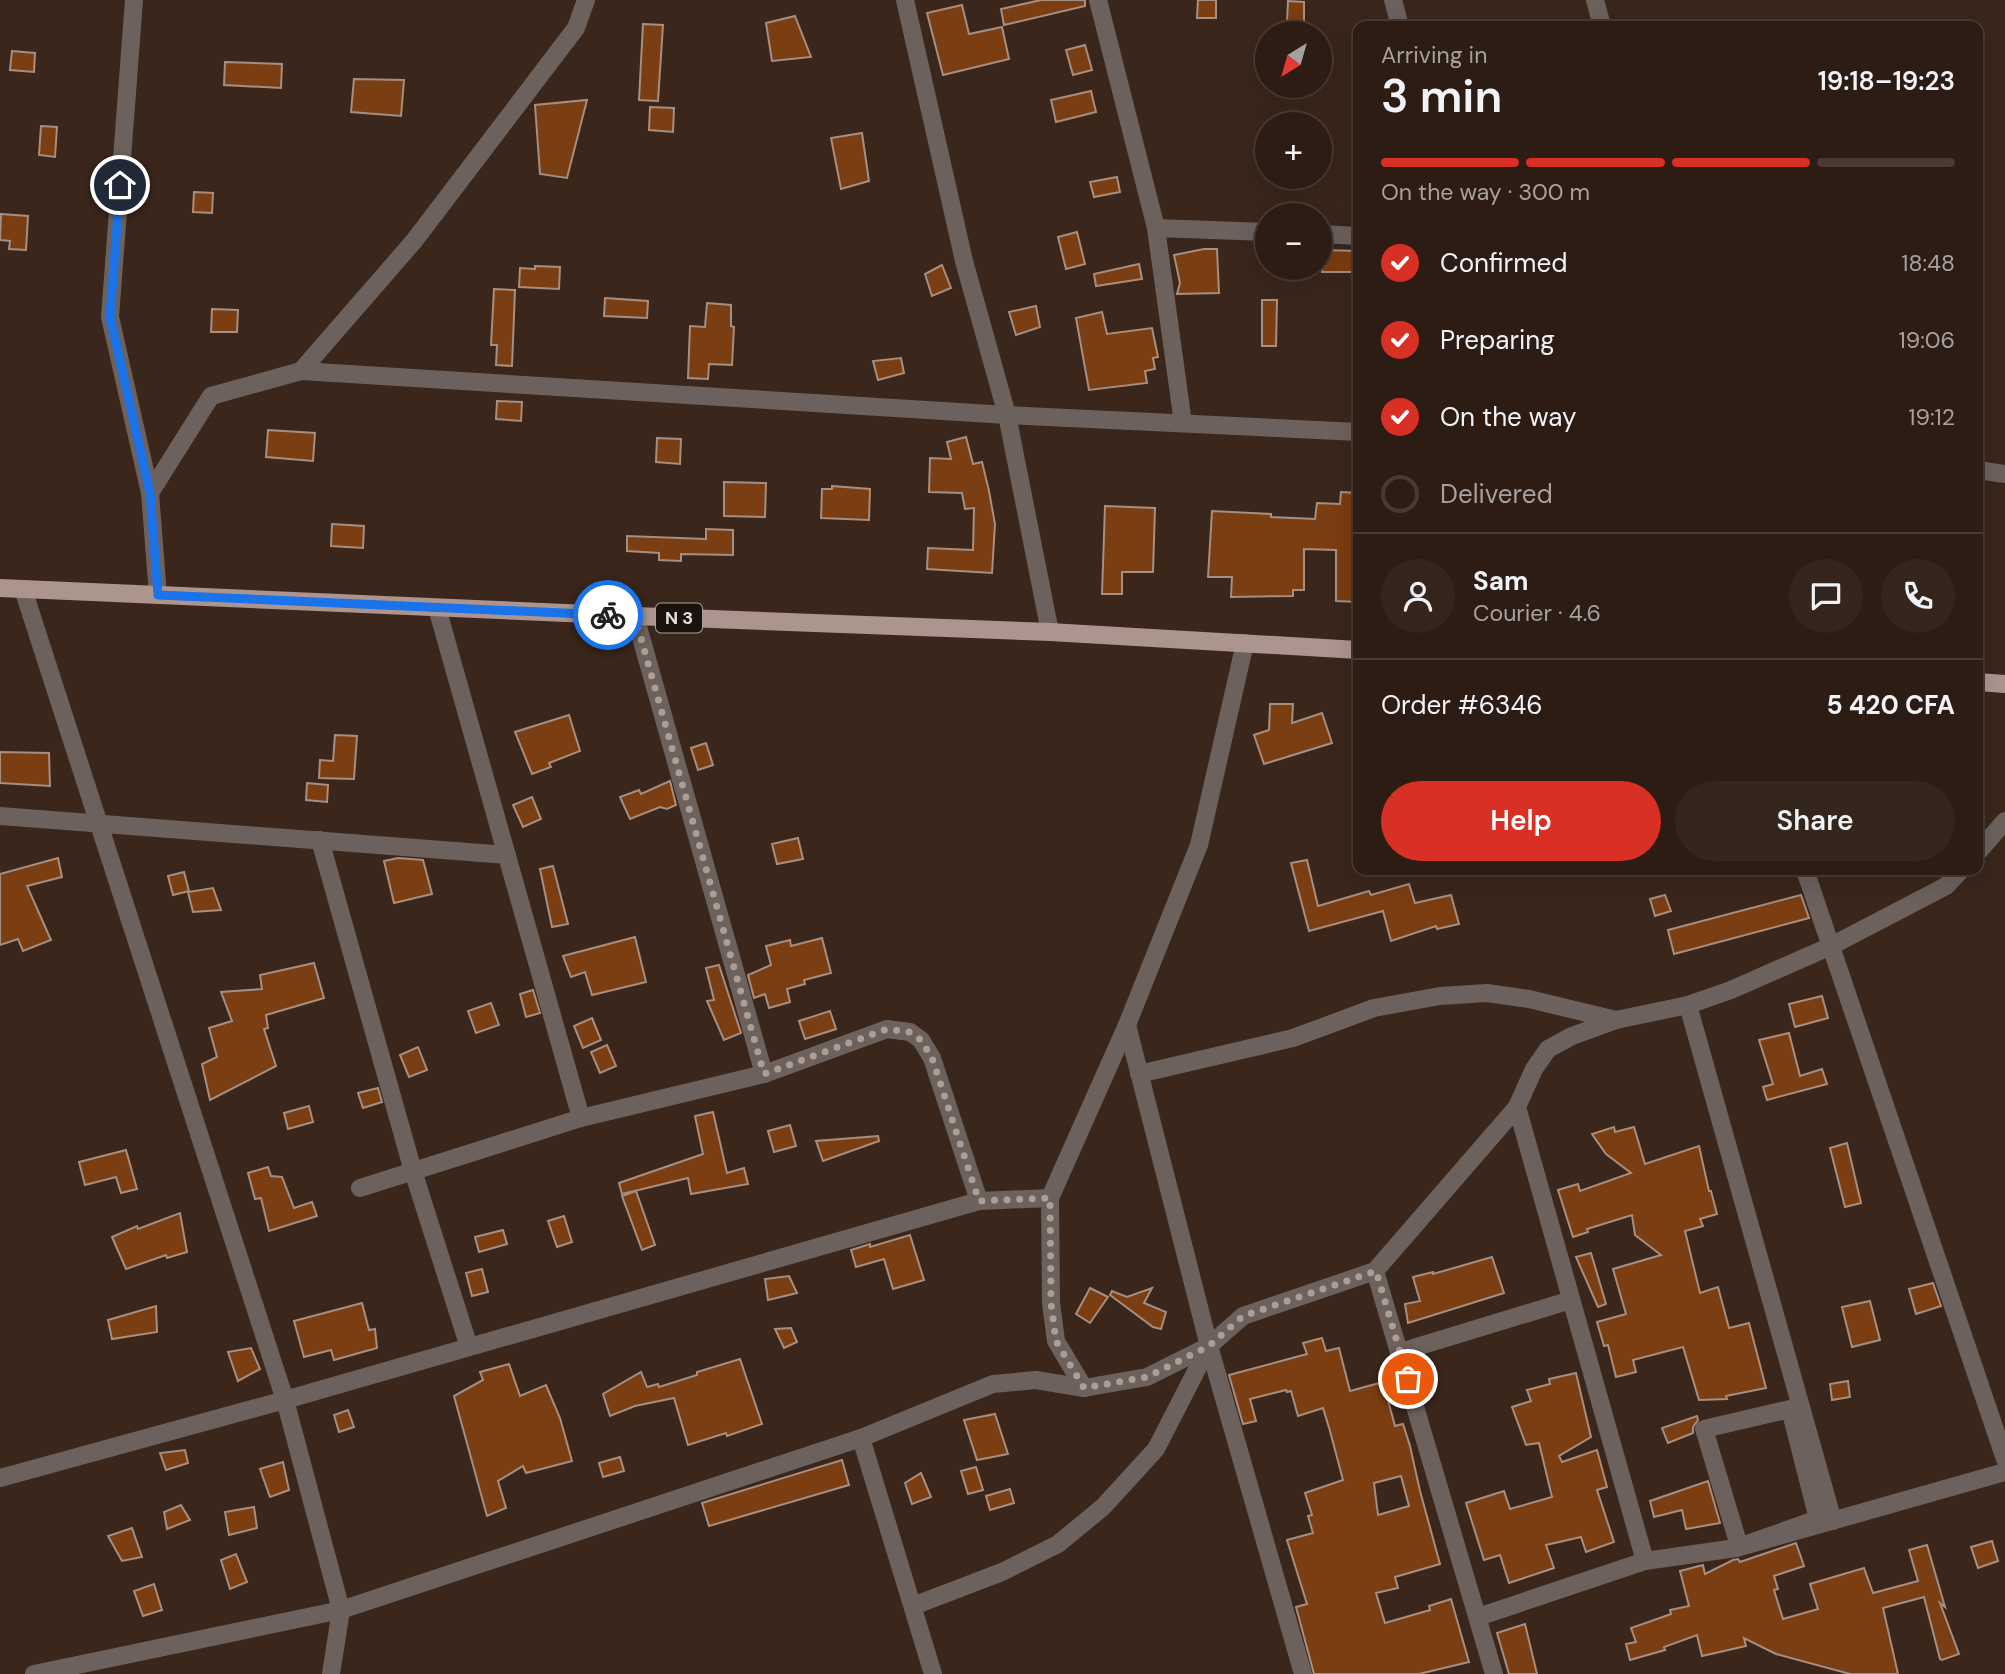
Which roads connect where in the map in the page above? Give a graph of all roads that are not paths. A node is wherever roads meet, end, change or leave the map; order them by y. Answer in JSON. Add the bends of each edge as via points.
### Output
{"nodes":[{"id":1,"x":134,"y":0,"type":"edge"},
{"id":2,"x":586,"y":0,"type":"edge"},
{"id":3,"x":905,"y":0,"type":"edge"},
{"id":4,"x":1098,"y":0,"type":"edge"},
{"id":5,"x":1393,"y":0,"type":"edge"},
{"id":6,"x":1595,"y":0,"type":"edge"},
{"id":7,"x":1399,"y":21,"type":"edge"},
{"id":8,"x":1601,"y":21,"type":"edge"},
{"id":9,"x":1156,"y":228,"type":"junction"},
{"id":10,"x":1255,"y":232,"type":"edge"},
{"id":11,"x":1332,"y":235,"type":"edge"},
{"id":12,"x":1353,"y":236,"type":"edge"},
{"id":13,"x":301,"y":371,"type":"junction"},
{"id":14,"x":1007,"y":415,"type":"junction"},
{"id":15,"x":1183,"y":424,"type":"junction"},
{"id":16,"x":1353,"y":432,"type":"edge"},
{"id":17,"x":1983,"y":471,"type":"edge"},
{"id":18,"x":2005,"y":474,"type":"edge"},
{"id":19,"x":150,"y":493,"type":"junction"},
{"id":20,"x":0,"y":588,"type":"edge"},
{"id":21,"x":23,"y":589,"type":"junction"},
{"id":22,"x":158,"y":595,"type":"junction"},
{"id":23,"x":437,"y":608,"type":"junction"},
{"id":24,"x":635,"y":617,"type":"junction"},
{"id":25,"x":1050,"y":632,"type":"junction"},
{"id":26,"x":1245,"y":643,"type":"junction"},
{"id":27,"x":1353,"y":650,"type":"edge"},
{"id":28,"x":1983,"y":682,"type":"edge"},
{"id":29,"x":2005,"y":684,"type":"edge"},
{"id":30,"x":0,"y":816,"type":"edge"},
{"id":31,"x":2005,"y":821,"type":"edge"},
{"id":32,"x":99,"y":823,"type":"junction"},
{"id":33,"x":320,"y":841,"type":"junction"},
{"id":34,"x":1983,"y":846,"type":"edge"},
{"id":35,"x":507,"y":855,"type":"junction"},
{"id":36,"x":1807,"y":875,"type":"edge"},
{"id":37,"x":1956,"y":875,"type":"edge"},
{"id":38,"x":1831,"y":946,"type":"junction"},
{"id":39,"x":1688,"y":1005,"type":"junction"},
{"id":40,"x":1616,"y":1020,"type":"junction"},
{"id":41,"x":1127,"y":1025,"type":"junction"},
{"id":42,"x":764,"y":1074,"type":"junction"},
{"id":43,"x":1139,"y":1074,"type":"junction"},
{"id":44,"x":1517,"y":1107,"type":"junction"},
{"id":45,"x":581,"y":1118,"type":"junction"},
{"id":46,"x":414,"y":1171,"type":"junction"},
{"id":47,"x":360,"y":1188,"type":"dead end"},
{"id":48,"x":1050,"y":1198,"type":"junction"},
{"id":49,"x":979,"y":1201,"type":"junction"},
{"id":50,"x":1376,"y":1271,"type":"junction"},
{"id":51,"x":1571,"y":1300,"type":"junction"},
{"id":52,"x":1209,"y":1346,"type":"junction"},
{"id":53,"x":469,"y":1347,"type":"junction"},
{"id":54,"x":1400,"y":1352,"type":"junction"},
{"id":55,"x":1084,"y":1388,"type":"junction"},
{"id":56,"x":285,"y":1400,"type":"junction"},
{"id":57,"x":861,"y":1438,"type":"junction"},
{"id":58,"x":2005,"y":1459,"type":"edge"},
{"id":59,"x":2005,"y":1472,"type":"edge"},
{"id":60,"x":0,"y":1478,"type":"edge"},
{"id":61,"x":1833,"y":1521,"type":"junction"},
{"id":62,"x":1736,"y":1548,"type":"junction"},
{"id":63,"x":1645,"y":1561,"type":"junction"},
{"id":64,"x":913,"y":1606,"type":"junction"},
{"id":65,"x":341,"y":1610,"type":"junction"},
{"id":66,"x":1478,"y":1617,"type":"junction"},
{"id":67,"x":34,"y":1674,"type":"edge"},
{"id":68,"x":331,"y":1674,"type":"edge"},
{"id":69,"x":933,"y":1674,"type":"edge"},
{"id":70,"x":1303,"y":1674,"type":"edge"},
{"id":71,"x":1494,"y":1674,"type":"edge"}],
"edges":[{"from":1,"to":19,"type":"street","via":[[110,317]]},
{"from":2,"to":13,"type":"street","via":[[576,28],[414,241]]},
{"from":3,"to":14,"type":"street","via":[[964,261]]},
{"from":4,"to":9,"type":"street"},
{"from":5,"to":7,"type":"street"},
{"from":6,"to":8,"type":"street"},
{"from":9,"to":10,"type":"street"},
{"from":9,"to":15,"type":"street"},
{"from":11,"to":12,"type":"street"},
{"from":13,"to":14,"type":"street"},
{"from":13,"to":19,"type":"street","via":[[211,396]]},
{"from":14,"to":15,"type":"street"},
{"from":14,"to":25,"type":"street"},
{"from":15,"to":16,"type":"street"},
{"from":17,"to":18,"type":"street"},
{"from":19,"to":22,"type":"street"},
{"from":20,"to":21,"type":"main road","number":"N 3"},
{"from":21,"to":22,"type":"main road","number":"N 3"},
{"from":21,"to":32,"type":"street"},
{"from":22,"to":23,"type":"main road","number":"N 3"},
{"from":23,"to":24,"type":"main road","number":"N 3"},
{"from":23,"to":35,"type":"street"},
{"from":24,"to":25,"type":"main road","number":"N 3"},
{"from":24,"to":42,"type":"street"},
{"from":25,"to":26,"type":"main road","number":"N 3"},
{"from":26,"to":27,"type":"main road","number":"N 3"},
{"from":26,"to":41,"type":"street","via":[[1199,845]]},
{"from":28,"to":29,"type":"main road"},
{"from":30,"to":32,"type":"street"},
{"from":31,"to":34,"type":"street"},
{"from":32,"to":33,"type":"street"},
{"from":32,"to":56,"type":"street"},
{"from":33,"to":35,"type":"street"},
{"from":33,"to":46,"type":"street"},
{"from":35,"to":45,"type":"street"},
{"from":36,"to":38,"type":"street"},
{"from":37,"to":38,"type":"street","via":[[1946,886]]},
{"from":38,"to":39,"type":"street"},
{"from":38,"to":58,"type":"street"},
{"from":39,"to":40,"type":"street"},
{"from":39,"to":61,"type":"street"},
{"from":40,"to":43,"type":"street","via":[[1487,993],[1440,996],[1374,1008],[1293,1038]]},
{"from":40,"to":44,"type":"street","via":[[1548,1049]]},
{"from":41,"to":43,"type":"street"},
{"from":41,"to":48,"type":"street"},
{"from":42,"to":45,"type":"street"},
{"from":42,"to":49,"type":"street","via":[[887,1029],[910,1032],[932,1058]]},
{"from":43,"to":52,"type":"street"},
{"from":44,"to":50,"type":"street"},
{"from":44,"to":51,"type":"street"},
{"from":45,"to":46,"type":"street"},
{"from":46,"to":47,"type":"street"},
{"from":46,"to":53,"type":"street"},
{"from":48,"to":49,"type":"street"},
{"from":48,"to":55,"type":"street","via":[[1056,1341]]},
{"from":49,"to":53,"type":"street"},
{"from":50,"to":52,"type":"street","via":[[1243,1316]]},
{"from":50,"to":54,"type":"street"},
{"from":51,"to":54,"type":"street"},
{"from":51,"to":63,"type":"street"},
{"from":52,"to":55,"type":"street","via":[[1147,1377]]},
{"from":52,"to":64,"type":"street","via":[[1156,1449],[1103,1507],[1058,1544],[1002,1572]]},
{"from":52,"to":70,"type":"street"},
{"from":53,"to":56,"type":"street"},
{"from":54,"to":66,"type":"street"},
{"from":55,"to":57,"type":"street","via":[[1036,1380],[993,1384]]},
{"from":56,"to":60,"type":"street"},
{"from":56,"to":65,"type":"street"},
{"from":57,"to":64,"type":"street"},
{"from":57,"to":65,"type":"street"},
{"from":59,"to":61,"type":"street"},
{"from":61,"to":62,"type":"street"},
{"from":62,"to":62,"type":"street","via":[[1704,1429],[1790,1409],[1818,1519]]},
{"from":62,"to":63,"type":"street"},
{"from":63,"to":66,"type":"street"},
{"from":64,"to":69,"type":"street"},
{"from":65,"to":67,"type":"street"},
{"from":65,"to":68,"type":"street"},
{"from":66,"to":71,"type":"street"}]}
